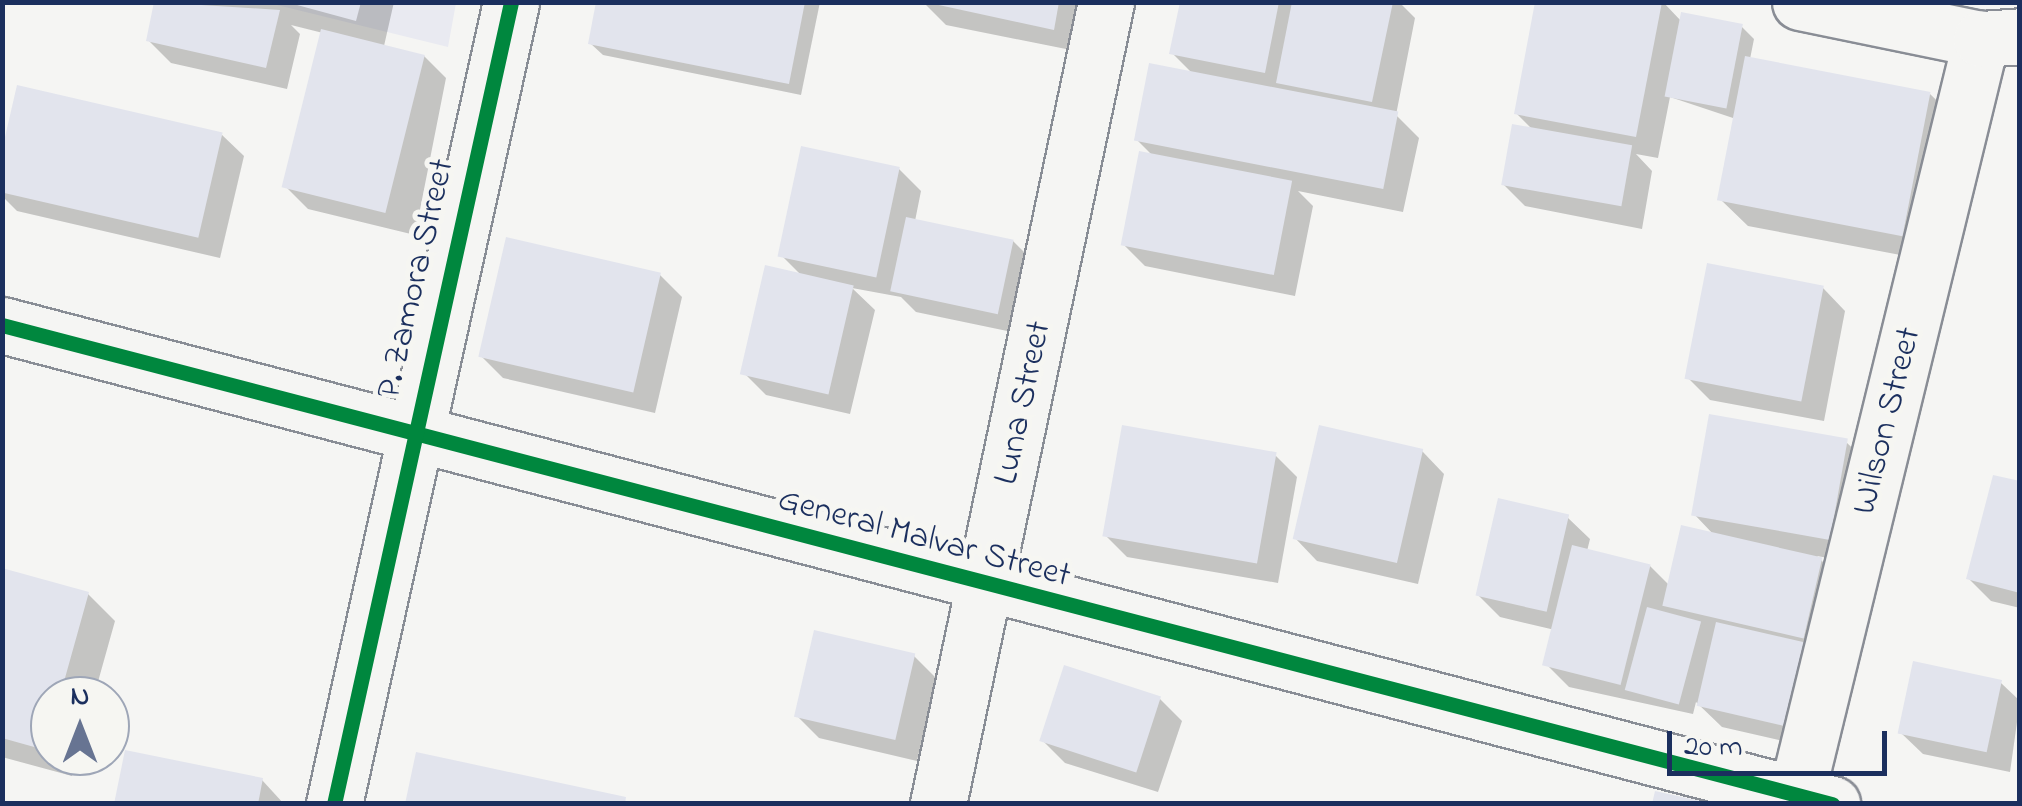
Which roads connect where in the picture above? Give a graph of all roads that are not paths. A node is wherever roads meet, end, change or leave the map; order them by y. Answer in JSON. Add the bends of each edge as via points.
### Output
{"nodes":[{"id":1,"x":511,"y":2,"type":"edge"},
{"id":2,"x":1106,"y":2,"type":"edge"},
{"id":3,"x":1800,"y":2,"type":"edge"},
{"id":4,"x":2000,"y":38,"type":"edge"},
{"id":5,"x":2,"y":325,"type":"edge"},
{"id":6,"x":413,"y":430,"type":"junction"},
{"id":7,"x":986,"y":589,"type":"junction"},
{"id":8,"x":1807,"y":800,"type":"edge"},
{"id":9,"x":334,"y":804,"type":"edge"},
{"id":10,"x":938,"y":804,"type":"edge"}],
"edges":[{"from":1,"to":6,"type":"street","name":"P. Zamora Street"},
{"from":2,"to":7,"type":"street","name":"Luna Street"},
{"from":3,"to":4,"type":"street"},
{"from":4,"to":8,"type":"street","name":"Wilson Street"},
{"from":5,"to":6,"type":"street","name":"General Malvar Street"},
{"from":6,"to":7,"type":"street","name":"General Malvar Street"},
{"from":6,"to":9,"type":"street","name":"P. Zamora Street"},
{"from":7,"to":8,"type":"street","name":"General Malvar Street"},
{"from":7,"to":10,"type":"street","name":"Luna Street"}]}
